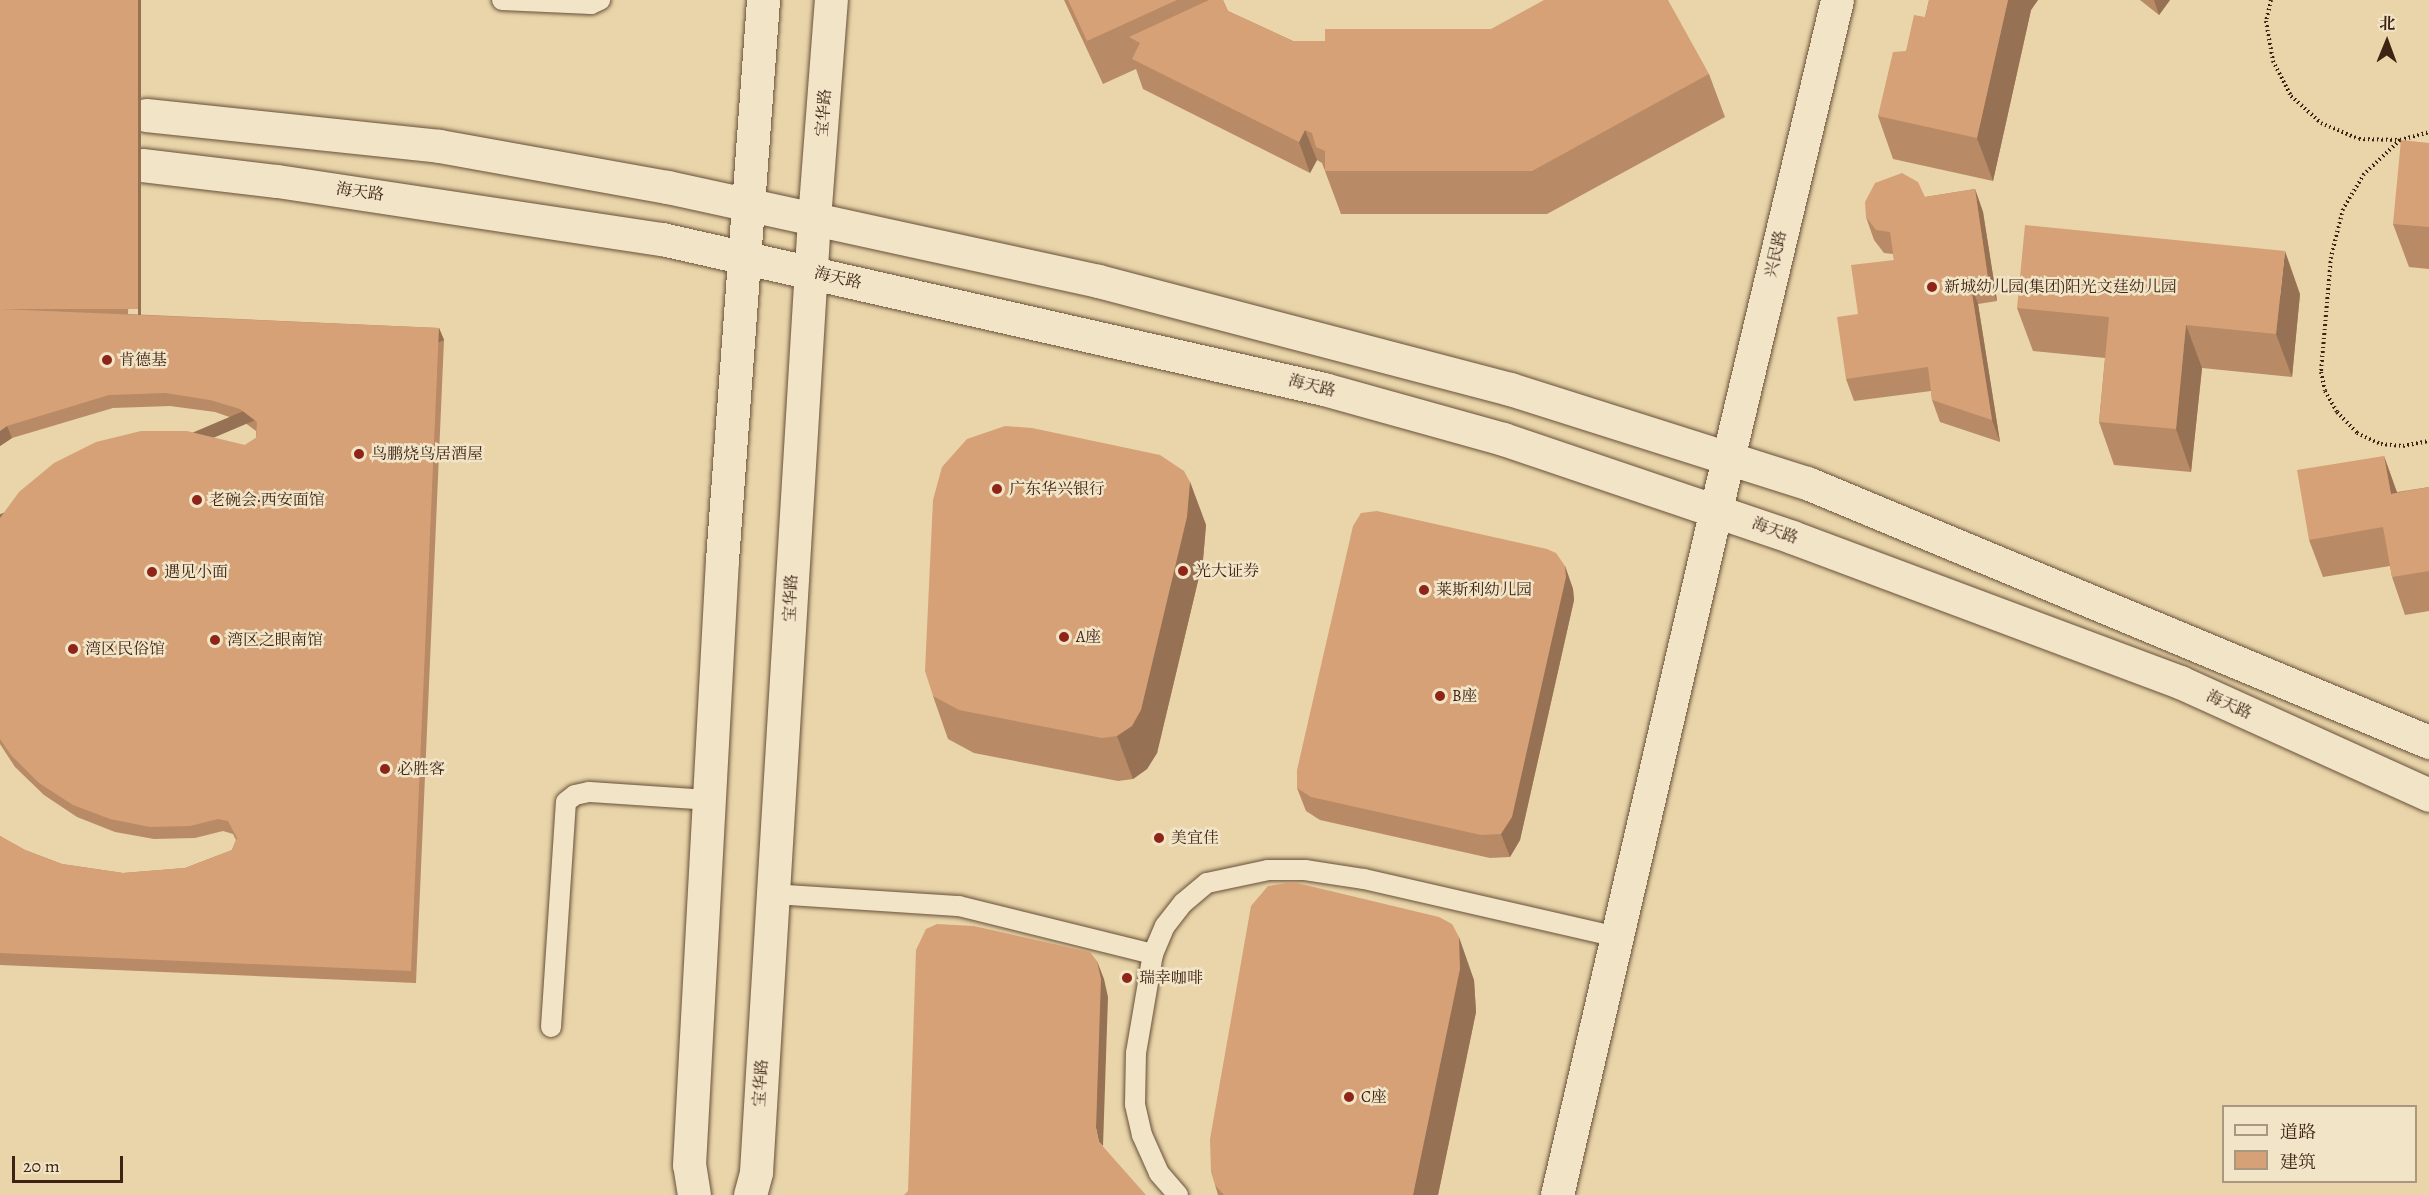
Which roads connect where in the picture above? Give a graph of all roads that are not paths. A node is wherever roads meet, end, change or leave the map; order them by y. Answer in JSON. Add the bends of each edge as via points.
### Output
{"nodes":[{"id":1,"x":502,"y":0,"type":"edge"},
{"id":2,"x":600,"y":0,"type":"edge"},
{"id":3,"x":763,"y":0,"type":"edge"},
{"id":4,"x":831,"y":0,"type":"edge"},
{"id":5,"x":1837,"y":0,"type":"edge"},
{"id":6,"x":146,"y":115,"type":"dead end"},
{"id":7,"x":142,"y":165,"type":"dead end"},
{"id":8,"x":747,"y":205,"type":"junction"},
{"id":9,"x":814,"y":219,"type":"junction"},
{"id":10,"x":742,"y":256,"type":"junction"},
{"id":11,"x":812,"y":272,"type":"junction"},
{"id":12,"x":1728,"y":457,"type":"junction"},
{"id":13,"x":1716,"y":509,"type":"junction"},
{"id":14,"x":2429,"y":742,"type":"edge"},
{"id":15,"x":2429,"y":795,"type":"edge"},
{"id":16,"x":709,"y":800,"type":"junction"},
{"id":17,"x":773,"y":894,"type":"junction"},
{"id":18,"x":1617,"y":937,"type":"junction"},
{"id":19,"x":1153,"y":954,"type":"junction"},
{"id":20,"x":551,"y":1027,"type":"dead end"},
{"id":21,"x":694,"y":1195,"type":"edge"},
{"id":22,"x":750,"y":1195,"type":"edge"},
{"id":23,"x":1178,"y":1195,"type":"edge"},
{"id":24,"x":1557,"y":1195,"type":"edge"}],
"edges":[{"from":1,"to":2,"type":"lane","via":[[591,4]]},
{"from":3,"to":8,"type":"main road"},
{"from":4,"to":9,"type":"main road","name":"宝华路"},
{"from":5,"to":12,"type":"main road","name":"兴民路"},
{"from":6,"to":8,"type":"main road","via":[[439,146]]},
{"from":7,"to":10,"type":"main road","name":"海天路","via":[[516,215]]},
{"from":8,"to":9,"type":"main road"},
{"from":8,"to":10,"type":"main road"},
{"from":9,"to":11,"type":"main road","name":"宝华路"},
{"from":9,"to":12,"type":"main road","via":[[1098,280],[1315,335],[1510,389]]},
{"from":10,"to":11,"type":"main road","name":"海天路"},
{"from":10,"to":16,"type":"main road"},
{"from":11,"to":13,"type":"main road","name":"海天路","via":[[1324,389],[1503,439]]},
{"from":11,"to":17,"type":"main road","name":"宝华路"},
{"from":12,"to":13,"type":"main road","name":"兴民路"},
{"from":12,"to":14,"type":"main road","via":[[1807,483]]},
{"from":13,"to":15,"type":"main road","name":"海天路","via":[[2180,682]]},
{"from":13,"to":18,"type":"main road","name":"兴民路"},
{"from":16,"to":20,"type":"lane","via":[[589,792],[575,795],[567,802]]},
{"from":16,"to":21,"type":"main road","via":[[689,1165]]},
{"from":17,"to":19,"type":"lane","via":[[958,906]]},
{"from":17,"to":22,"type":"main road","name":"宝华路","via":[[756,1172]]},
{"from":18,"to":19,"type":"lane","via":[[1364,879],[1305,870],[1268,870],[1207,883],[1182,903],[1165,926]]},
{"from":18,"to":24,"type":"main road","name":"兴民路"},
{"from":19,"to":23,"type":"lane","via":[[1136,1053],[1135,1104],[1142,1135],[1159,1173]]}]}
